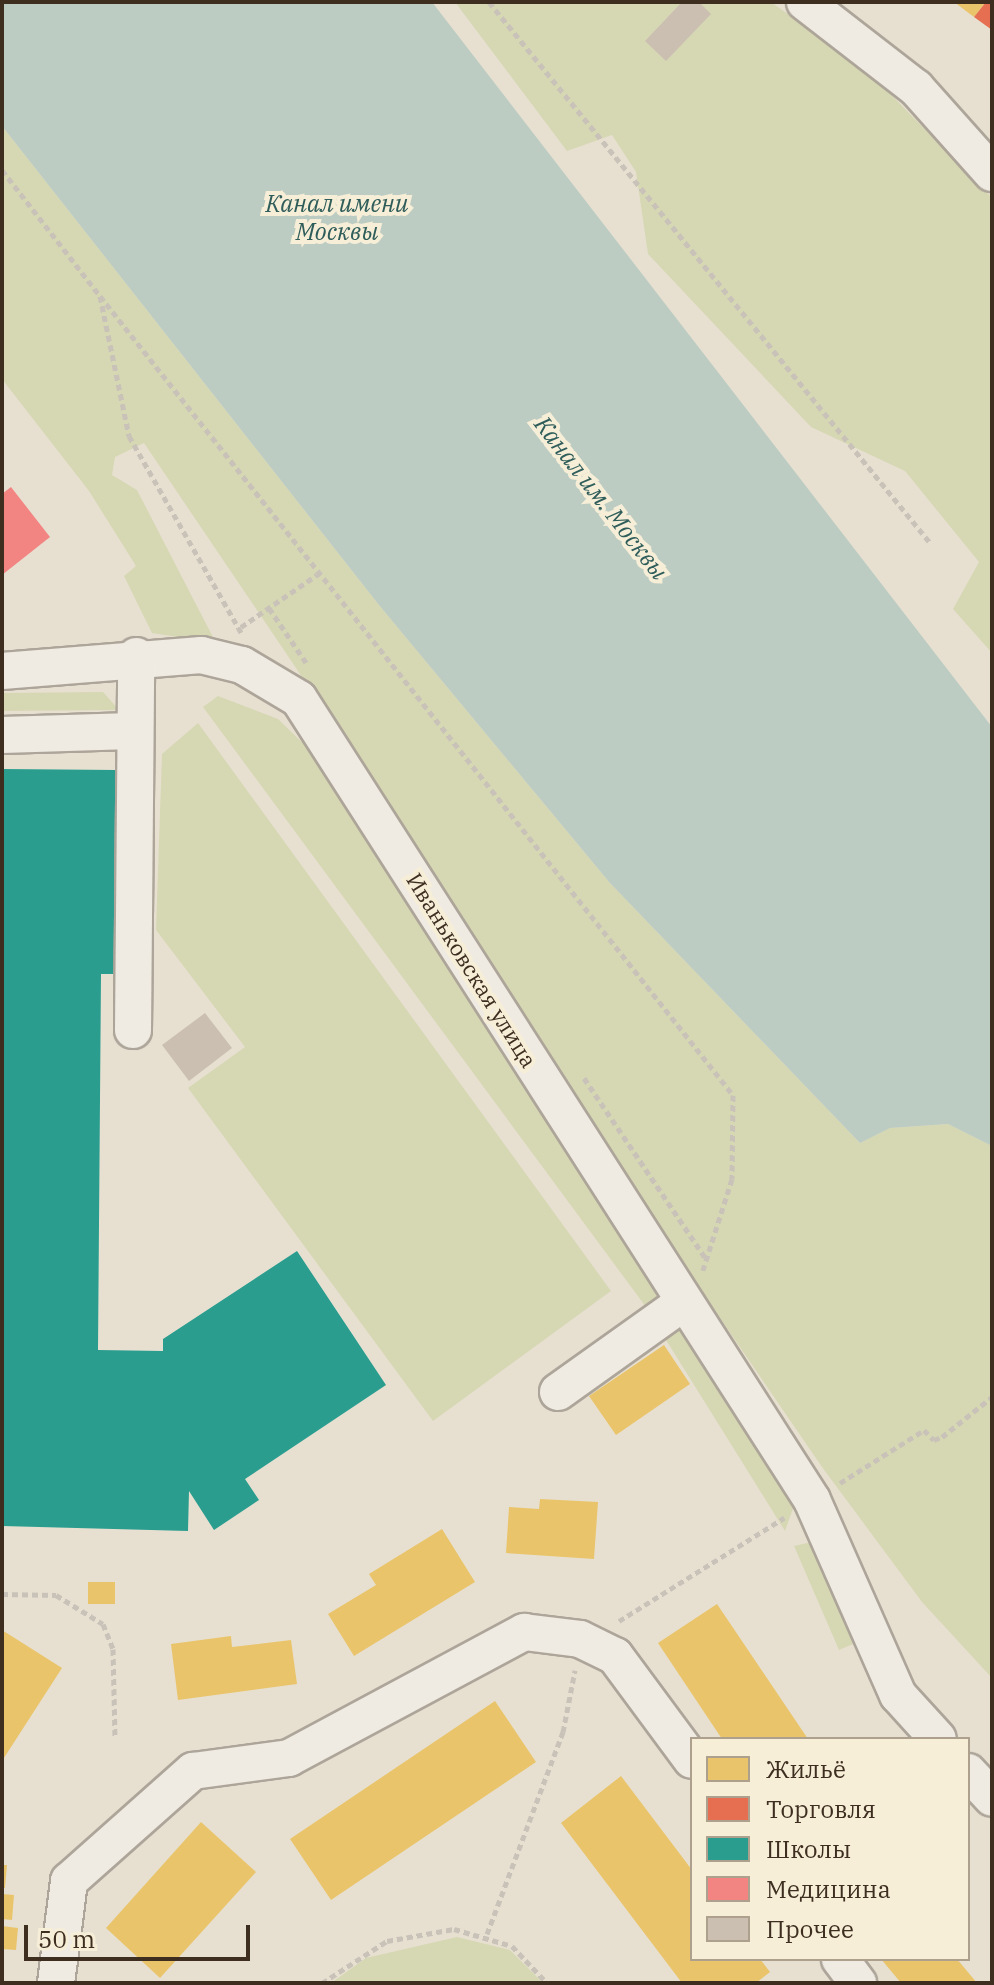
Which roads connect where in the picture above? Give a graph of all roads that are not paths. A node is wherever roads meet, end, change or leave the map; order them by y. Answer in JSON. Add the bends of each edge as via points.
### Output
{"nodes":[{"id":1,"x":805,"y":2,"type":"edge"},
{"id":2,"x":992,"y":173,"type":"edge"},
{"id":3,"x":136,"y":656,"type":"junction"},
{"id":4,"x":2,"y":671,"type":"edge"},
{"id":5,"x":132,"y":731,"type":"junction"},
{"id":6,"x":2,"y":735,"type":"edge"},
{"id":7,"x":133,"y":1030,"type":"dead end"},
{"id":8,"x":686,"y":1307,"type":"junction"},
{"id":9,"x":558,"y":1392,"type":"dead end"},
{"id":10,"x":936,"y":1737,"type":"edge"},
{"id":11,"x":690,"y":1757,"type":"edge"},
{"id":12,"x":970,"y":1774,"type":"edge"},
{"id":13,"x":992,"y":1798,"type":"edge"},
{"id":14,"x":842,"y":1961,"type":"edge"},
{"id":15,"x":56,"y":1983,"type":"edge"},
{"id":16,"x":858,"y":1983,"type":"edge"}],
"edges":[{"from":1,"to":2,"type":"street","via":[[916,88]]},
{"from":3,"to":4,"type":"street","name":"Иваньковская улица"},
{"from":3,"to":5,"type":"street"},
{"from":3,"to":8,"type":"street","name":"Иваньковская улица","via":[[201,655],[242,665],[299,699]]},
{"from":5,"to":6,"type":"street"},
{"from":5,"to":7,"type":"street"},
{"from":8,"to":9,"type":"street"},
{"from":8,"to":10,"type":"street","name":"Иваньковская улица","via":[[812,1500],[898,1695]]},
{"from":11,"to":15,"type":"street","via":[[615,1656],[583,1640],[524,1632],[289,1758],[193,1771],[69,1881]]},
{"from":12,"to":13,"type":"street"},
{"from":14,"to":16,"type":"street"}]}
